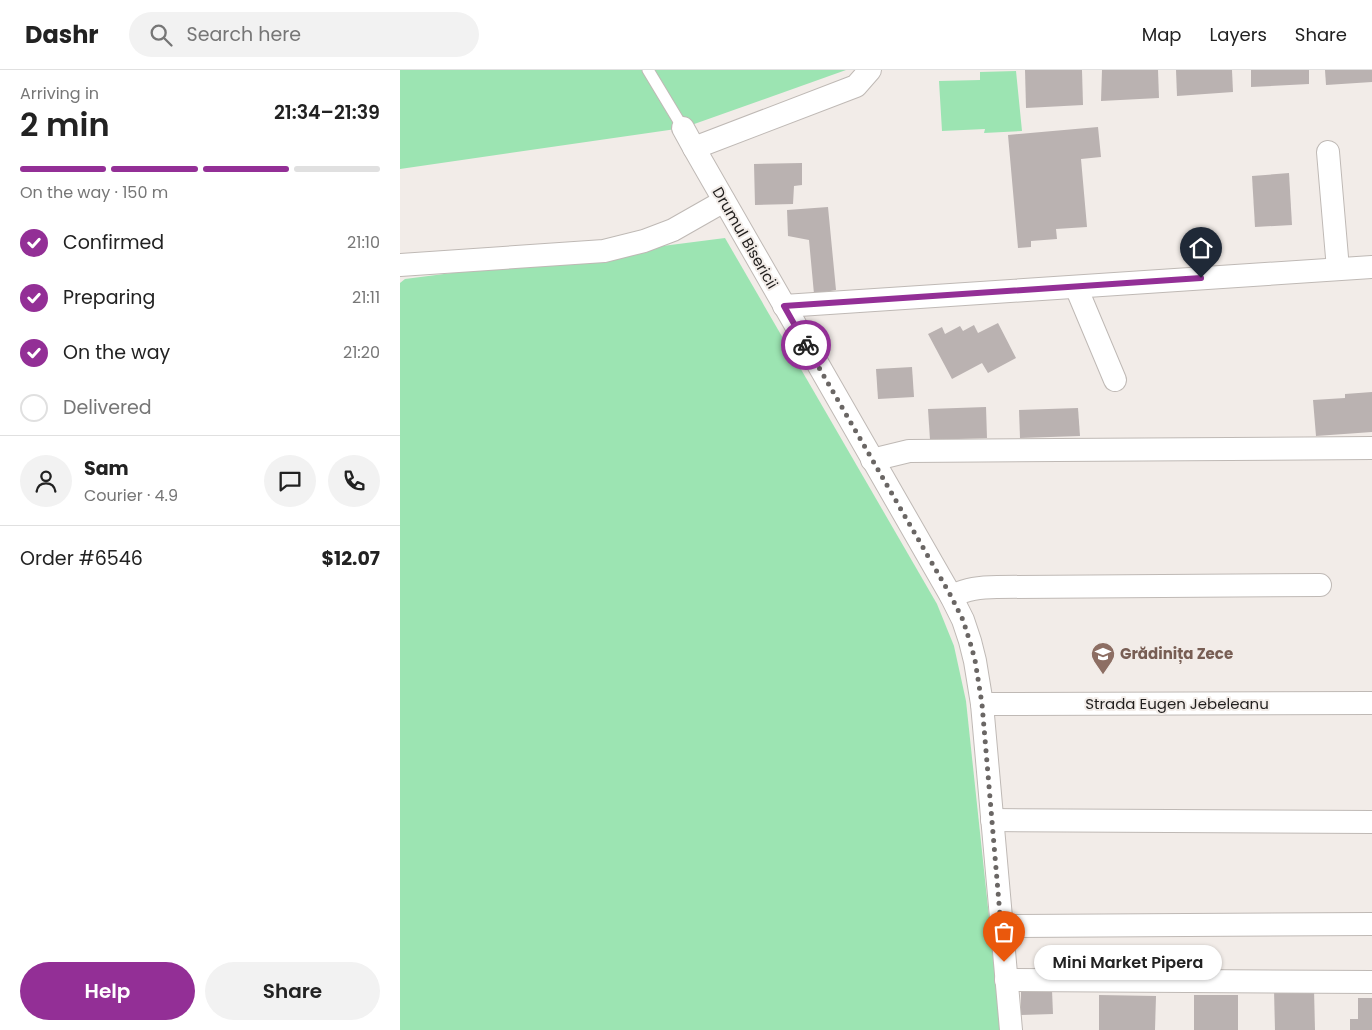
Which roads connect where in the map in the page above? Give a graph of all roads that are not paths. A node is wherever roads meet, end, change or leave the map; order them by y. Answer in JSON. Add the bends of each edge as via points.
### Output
{"nodes":[{"id":1,"x":648,"y":70,"type":"edge"},
{"id":2,"x":870,"y":70,"type":"edge"},
{"id":3,"x":683,"y":128,"type":"joint"},
{"id":4,"x":694,"y":148,"type":"junction"},
{"id":5,"x":1328,"y":152,"type":"dead end"},
{"id":6,"x":724,"y":201,"type":"junction"},
{"id":7,"x":400,"y":265,"type":"edge"},
{"id":8,"x":1372,"y":267,"type":"edge"},
{"id":9,"x":1338,"y":269,"type":"junction"},
{"id":10,"x":1076,"y":287,"type":"junction"},
{"id":11,"x":784,"y":306,"type":"junction"},
{"id":12,"x":1115,"y":380,"type":"dead end"},
{"id":13,"x":1372,"y":448,"type":"edge"},
{"id":14,"x":872,"y":460,"type":"junction"},
{"id":15,"x":1320,"y":585,"type":"dead end"},
{"id":16,"x":951,"y":596,"type":"junction"},
{"id":17,"x":1372,"y":703,"type":"edge"},
{"id":18,"x":982,"y":704,"type":"junction"},
{"id":19,"x":992,"y":820,"type":"junction"},
{"id":20,"x":1372,"y":822,"type":"edge"},
{"id":21,"x":1372,"y":924,"type":"edge"},
{"id":22,"x":1001,"y":926,"type":"junction"},
{"id":23,"x":1006,"y":980,"type":"junction"},
{"id":24,"x":1372,"y":982,"type":"edge"},
{"id":25,"x":1011,"y":1030,"type":"edge"}],
"edges":[{"from":1,"to":3,"type":"lane"},
{"from":2,"to":4,"type":"street","via":[[856,86]]},
{"from":3,"to":4,"type":"street","name":"Drumul Bisericii"},
{"from":4,"to":6,"type":"street","name":"Drumul Bisericii"},
{"from":5,"to":9,"type":"street"},
{"from":6,"to":7,"type":"street","via":[[673,230],[604,251]]},
{"from":6,"to":11,"type":"street","name":"Drumul Bisericii"},
{"from":8,"to":9,"type":"street"},
{"from":9,"to":10,"type":"street"},
{"from":10,"to":11,"type":"street"},
{"from":10,"to":12,"type":"street"},
{"from":11,"to":14,"type":"street","name":"Drumul Bisericii"},
{"from":13,"to":14,"type":"street","via":[[909,451]]},
{"from":14,"to":16,"type":"street","name":"Drumul Bisericii"},
{"from":15,"to":16,"type":"street","via":[[980,587]]},
{"from":16,"to":18,"type":"street","name":"Drumul Bisericii","via":[[970,642]]},
{"from":17,"to":18,"type":"street","name":"Strada Eugen Jebeleanu"},
{"from":18,"to":19,"type":"street","name":"Drumul Bisericii"},
{"from":19,"to":20,"type":"street"},
{"from":19,"to":22,"type":"street","name":"Drumul Bisericii"},
{"from":21,"to":22,"type":"street"},
{"from":22,"to":23,"type":"street","name":"Drumul Bisericii"},
{"from":23,"to":24,"type":"street"},
{"from":23,"to":25,"type":"street","name":"Drumul Bisericii"}]}
